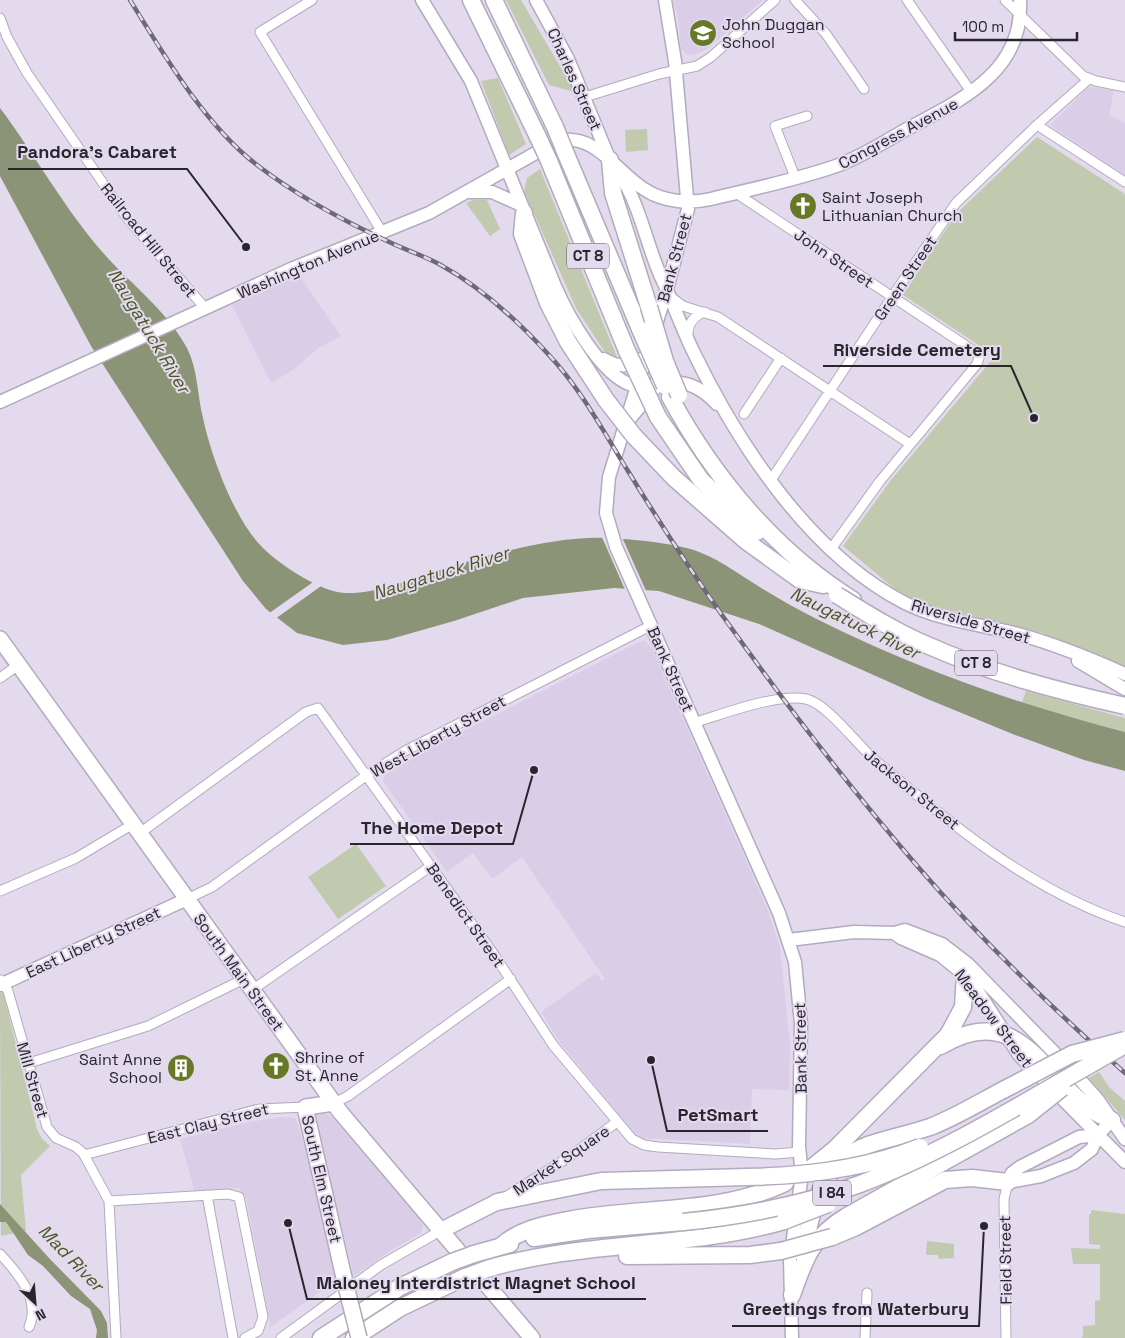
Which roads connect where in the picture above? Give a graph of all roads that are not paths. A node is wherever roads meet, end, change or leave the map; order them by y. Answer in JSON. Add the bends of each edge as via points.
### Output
{"nodes":[{"id":1,"x":312,"y":0,"type":"edge"},
{"id":2,"x":422,"y":0,"type":"edge"},
{"id":3,"x":471,"y":0,"type":"edge"},
{"id":4,"x":494,"y":0,"type":"edge"},
{"id":5,"x":536,"y":0,"type":"edge"},
{"id":6,"x":665,"y":0,"type":"edge"},
{"id":7,"x":775,"y":0,"type":"edge"},
{"id":8,"x":795,"y":0,"type":"edge"},
{"id":9,"x":907,"y":0,"type":"edge"},
{"id":10,"x":1005,"y":0,"type":"edge"},
{"id":11,"x":1020,"y":0,"type":"edge"},
{"id":12,"x":1020,"y":14,"type":"junction"},
{"id":13,"x":0,"y":18,"type":"edge"},
{"id":14,"x":676,"y":71,"type":"junction"},
{"id":15,"x":1089,"y":79,"type":"junction"},
{"id":16,"x":1125,"y":87,"type":"edge"},
{"id":17,"x":864,"y":89,"type":"dead end"},
{"id":18,"x":972,"y":93,"type":"junction"},
{"id":19,"x":585,"y":97,"type":"junction"},
{"id":20,"x":807,"y":116,"type":"dead end"},
{"id":21,"x":1037,"y":125,"type":"junction"},
{"id":22,"x":610,"y":160,"type":"junction"},
{"id":23,"x":506,"y":170,"type":"junction"},
{"id":24,"x":795,"y":178,"type":"junction"},
{"id":25,"x":1125,"y":182,"type":"edge"},
{"id":26,"x":736,"y":193,"type":"junction"},
{"id":27,"x":463,"y":194,"type":"junction"},
{"id":28,"x":688,"y":201,"type":"junction"},
{"id":29,"x":522,"y":209,"type":"junction"},
{"id":30,"x":382,"y":232,"type":"junction"},
{"id":31,"x":669,"y":293,"type":"junction"},
{"id":32,"x":892,"y":297,"type":"junction"},
{"id":33,"x":205,"y":308,"type":"junction"},
{"id":34,"x":706,"y":312,"type":"junction"},
{"id":35,"x":688,"y":340,"type":"junction"},
{"id":36,"x":592,"y":350,"type":"junction"},
{"id":37,"x":646,"y":353,"type":"junction"},
{"id":38,"x":781,"y":358,"type":"junction"},
{"id":39,"x":636,"y":386,"type":"junction"},
{"id":40,"x":671,"y":391,"type":"junction"},
{"id":41,"x":830,"y":391,"type":"junction"},
{"id":42,"x":0,"y":402,"type":"edge"},
{"id":43,"x":744,"y":414,"type":"dead end"},
{"id":44,"x":732,"y":421,"type":"junction"},
{"id":45,"x":628,"y":432,"type":"junction"},
{"id":46,"x":910,"y":444,"type":"junction"},
{"id":47,"x":771,"y":480,"type":"junction"},
{"id":48,"x":830,"y":549,"type":"junction"},
{"id":49,"x":822,"y":585,"type":"junction"},
{"id":50,"x":652,"y":625,"type":"junction"},
{"id":51,"x":0,"y":639,"type":"edge"},
{"id":52,"x":1050,"y":644,"type":"junction"},
{"id":53,"x":18,"y":664,"type":"junction"},
{"id":54,"x":982,"y":665,"type":"junction"},
{"id":55,"x":1125,"y":674,"type":"edge"},
{"id":56,"x":0,"y":678,"type":"edge"},
{"id":57,"x":1125,"y":689,"type":"edge"},
{"id":58,"x":1125,"y":700,"type":"edge"},
{"id":59,"x":1125,"y":708,"type":"edge"},
{"id":60,"x":696,"y":722,"type":"junction"},
{"id":61,"x":367,"y":775,"type":"junction"},
{"id":62,"x":136,"y":828,"type":"junction"},
{"id":63,"x":431,"y":866,"type":"junction"},
{"id":64,"x":0,"y":891,"type":"edge"},
{"id":65,"x":187,"y":899,"type":"junction"},
{"id":66,"x":1125,"y":922,"type":"edge"},
{"id":67,"x":894,"y":933,"type":"junction"},
{"id":68,"x":789,"y":940,"type":"junction"},
{"id":69,"x":965,"y":975,"type":"junction"},
{"id":70,"x":511,"y":979,"type":"junction"},
{"id":71,"x":1,"y":983,"type":"edge"},
{"id":72,"x":248,"y":985,"type":"junction"},
{"id":73,"x":1004,"y":1035,"type":"junction"},
{"id":74,"x":1125,"y":1040,"type":"edge"},
{"id":75,"x":1125,"y":1045,"type":"edge"},
{"id":76,"x":932,"y":1053,"type":"junction"},
{"id":77,"x":29,"y":1063,"type":"junction"},
{"id":78,"x":334,"y":1103,"type":"junction"},
{"id":79,"x":306,"y":1107,"type":"junction"},
{"id":80,"x":1024,"y":1109,"type":"junction"},
{"id":81,"x":1112,"y":1120,"type":"junction"},
{"id":82,"x":617,"y":1122,"type":"junction"},
{"id":83,"x":970,"y":1131,"type":"junction"},
{"id":84,"x":1098,"y":1135,"type":"junction"},
{"id":85,"x":1125,"y":1139,"type":"edge"},
{"id":86,"x":800,"y":1152,"type":"junction"},
{"id":87,"x":84,"y":1155,"type":"junction"},
{"id":88,"x":1125,"y":1162,"type":"edge"},
{"id":89,"x":1008,"y":1182,"type":"junction"},
{"id":90,"x":207,"y":1196,"type":"junction"},
{"id":91,"x":109,"y":1201,"type":"junction"},
{"id":92,"x":496,"y":1202,"type":"junction"},
{"id":93,"x":440,"y":1231,"type":"junction"},
{"id":94,"x":501,"y":1246,"type":"junction"},
{"id":95,"x":0,"y":1254,"type":"edge"},
{"id":96,"x":535,"y":1257,"type":"junction"},
{"id":97,"x":799,"y":1276,"type":"junction"},
{"id":98,"x":867,"y":1293,"type":"dead end"},
{"id":99,"x":792,"y":1295,"type":"junction"},
{"id":100,"x":29,"y":1328,"type":"dead end"},
{"id":101,"x":116,"y":1338,"type":"edge"},
{"id":102,"x":233,"y":1338,"type":"edge"},
{"id":103,"x":244,"y":1338,"type":"edge"},
{"id":104,"x":281,"y":1338,"type":"edge"},
{"id":105,"x":321,"y":1338,"type":"edge"},
{"id":106,"x":354,"y":1338,"type":"edge"},
{"id":107,"x":359,"y":1338,"type":"edge"},
{"id":108,"x":532,"y":1338,"type":"edge"},
{"id":109,"x":792,"y":1338,"type":"edge"},
{"id":110,"x":865,"y":1338,"type":"edge"},
{"id":111,"x":1006,"y":1338,"type":"edge"}],
"edges":[{"from":1,"to":30,"type":"street","via":[[260,32]]},
{"from":2,"to":23,"type":"main road","via":[[470,81]]},
{"from":3,"to":49,"type":"highway","number":"CT 8","bridge":true,"via":[[549,161],[627,351],[658,417],[702,480],[729,508]]},
{"from":4,"to":40,"type":"highway","number":"CT 8","bridge":true,"via":[[555,127],[640,329]]},
{"from":5,"to":19,"type":"main road","name":"Charles Street"},
{"from":6,"to":14,"type":"main road","name":"Bank Street"},
{"from":7,"to":14,"type":"street","via":[[705,62]]},
{"from":8,"to":17,"type":"street","via":[[826,34]]},
{"from":9,"to":18,"type":"street"},
{"from":10,"to":12,"type":"street"},
{"from":11,"to":12,"type":"main road","name":"Congress Avenue"},
{"from":12,"to":15,"type":"street","via":[[1080,74]]},
{"from":12,"to":18,"type":"main road","name":"Congress Avenue","via":[[1015,38],[1005,58],[992,76]]},
{"from":13,"to":33,"type":"street","name":"Railroad Hill Street","via":[[7,38],[27,73],[127,218]]},
{"from":14,"to":19,"type":"street"},
{"from":14,"to":28,"type":"main road","name":"Bank Street"},
{"from":15,"to":16,"type":"street"},
{"from":15,"to":21,"type":"street","name":"Green Street"},
{"from":18,"to":24,"type":"main road","name":"Congress Avenue","via":[[855,158]]},
{"from":19,"to":22,"type":"main road","name":"Charles Street"},
{"from":20,"to":24,"type":"street","via":[[775,126]]},
{"from":21,"to":25,"type":"street"},
{"from":21,"to":32,"type":"street","name":"Green Street","via":[[956,203]]},
{"from":22,"to":23,"type":"main road","name":"Washington Avenue","via":[[587,143],[564,139]]},
{"from":22,"to":28,"type":"main road","name":"Congress Avenue","via":[[650,193],[666,199]]},
{"from":22,"to":31,"type":"main road","name":"Riverside Street","via":[[629,191]]},
{"from":22,"to":40,"type":"highway","bridge":true,"via":[[613,193],[666,360]]},
{"from":23,"to":27,"type":"main road","name":"Washington Avenue"},
{"from":23,"to":29,"type":"main road"},
{"from":24,"to":26,"type":"main road","name":"Congress Avenue"},
{"from":26,"to":28,"type":"main road","name":"Congress Avenue","via":[[704,201]]},
{"from":26,"to":32,"type":"street","name":"John Street"},
{"from":27,"to":29,"type":"main road","via":[[492,192]]},
{"from":27,"to":30,"type":"main road","name":"Washington Avenue","via":[[429,213]]},
{"from":28,"to":31,"type":"main road","name":"Bank Street"},
{"from":29,"to":36,"type":"main road","via":[[566,310]]},
{"from":29,"to":45,"type":"highway","bridge":true,"via":[[522,234],[548,303],[568,342]]},
{"from":30,"to":33,"type":"main road","name":"Washington Avenue"},
{"from":31,"to":34,"type":"street","via":[[683,306]]},
{"from":31,"to":35,"type":"main road","name":"Riverside Street"},
{"from":31,"to":37,"type":"main road","name":"Bank Street"},
{"from":32,"to":41,"type":"street","name":"Green Street"},
{"from":32,"to":46,"type":"street","name":"John Street","via":[[980,358]]},
{"from":33,"to":42,"type":"main road","name":"Washington Avenue"},
{"from":34,"to":35,"type":"street","via":[[689,324]]},
{"from":34,"to":38,"type":"street"},
{"from":35,"to":44,"type":"main road","name":"Riverside Street"},
{"from":36,"to":37,"type":"main road","via":[[608,362],[625,366],[633,364]]},
{"from":36,"to":39,"type":"main road","via":[[622,380]]},
{"from":37,"to":39,"type":"main road","name":"Bank Street"},
{"from":38,"to":41,"type":"street"},
{"from":38,"to":43,"type":"street"},
{"from":39,"to":40,"type":"main road","name":"Riverside Street"},
{"from":39,"to":45,"type":"main road","name":"Bank Street"},
{"from":40,"to":44,"type":"main road","name":"Riverside Street","via":[[686,382],[700,388]]},
{"from":40,"to":45,"type":"main road","via":[[645,398]]},
{"from":40,"to":54,"type":"highway","number":"CT 8","bridge":true,"via":[[716,470],[772,535],[814,573],[840,592],[923,640]]},
{"from":41,"to":46,"type":"street"},
{"from":41,"to":47,"type":"street","name":"Green Street"},
{"from":44,"to":47,"type":"main road","name":"Riverside Street"},
{"from":45,"to":49,"type":"highway","via":[[674,478],[746,541],[800,580]]},
{"from":45,"to":50,"type":"main road","name":"Bank Street","via":[[606,495],[606,513],[611,535]]},
{"from":46,"to":48,"type":"street"},
{"from":47,"to":48,"type":"main road","name":"Riverside Street"},
{"from":48,"to":52,"type":"main road","name":"Riverside Street","via":[[878,586],[918,609]]},
{"from":49,"to":59,"type":"highway","number":"CT 8","bridge":true,"via":[[881,622],[927,645],[1042,686]]},
{"from":50,"to":60,"type":"main road","name":"Bank Street"},
{"from":50,"to":61,"type":"street","name":"West Liberty Street","via":[[438,733]]},
{"from":51,"to":53,"type":"main road","name":"South Main Street"},
{"from":52,"to":55,"type":"main road","name":"Riverside Street"},
{"from":52,"to":57,"type":"main road","name":"Riverside Street"},
{"from":53,"to":56,"type":"street"},
{"from":53,"to":62,"type":"main road","name":"South Main Street"},
{"from":54,"to":58,"type":"highway","number":"CT 8","bridge":true,"via":[[1047,685]]},
{"from":54,"to":59,"type":"highway","bridge":true,"via":[[1046,689]]},
{"from":60,"to":66,"type":"street","name":"Jackson Street","via":[[772,702],[799,698],[815,703],[880,764],[1008,863],[1062,896]]},
{"from":60,"to":68,"type":"main road","name":"Bank Street"},
{"from":61,"to":62,"type":"street","name":"Benedict Street","via":[[316,707]]},
{"from":61,"to":63,"type":"street","name":"Benedict Street"},
{"from":61,"to":65,"type":"street","name":"West Liberty Street","via":[[212,887]]},
{"from":62,"to":64,"type":"street"},
{"from":62,"to":65,"type":"main road","name":"South Main Street"},
{"from":63,"to":70,"type":"street","name":"Benedict Street"},
{"from":63,"to":72,"type":"street"},
{"from":65,"to":71,"type":"main road","name":"East Liberty Street"},
{"from":65,"to":72,"type":"main road","name":"South Main Street"},
{"from":67,"to":68,"type":"main road","name":"Meadow Street","via":[[858,931]]},
{"from":67,"to":69,"type":"main road","name":"Meadow Street","via":[[940,955]]},
{"from":67,"to":81,"type":"main road","name":"Meadow Street","via":[[905,930],[922,934],[959,956],[1082,1082]]},
{"from":68,"to":86,"type":"main road","name":"Bank Street","via":[[795,962],[800,1010]]},
{"from":69,"to":73,"type":"main road","name":"Meadow Street"},
{"from":69,"to":76,"type":"highway","via":[[965,1000],[961,1014]]},
{"from":70,"to":78,"type":"street","via":[[363,1086]]},
{"from":70,"to":82,"type":"street","name":"Benedict Street","via":[[553,1044]]},
{"from":71,"to":77,"type":"street","name":"Mill Street","via":[[8,991]]},
{"from":72,"to":77,"type":"street","via":[[148,1026]]},
{"from":72,"to":78,"type":"main road","name":"South Main Street"},
{"from":73,"to":76,"type":"highway","via":[[966,1035],[945,1043]]},
{"from":73,"to":81,"type":"highway","via":[[1025,1046],[1089,1109]]},
{"from":73,"to":84,"type":"main road","name":"Meadow Street","via":[[1019,1055]]},
{"from":74,"to":97,"type":"highway","bridge":true,"via":[[1058,1060],[947,1120],[865,1146],[841,1162],[818,1192]]},
{"from":75,"to":80,"type":"highway","number":"I 84","bridge":true},
{"from":75,"to":83,"type":"highway","number":"I 84","bridge":true},
{"from":76,"to":94,"type":"highway","bridge":true,"via":[[835,1149],[809,1170],[785,1183],[730,1202],[558,1222],[525,1230]]},
{"from":77,"to":87,"type":"street","name":"Mill Street","via":[[49,1131]]},
{"from":78,"to":79,"type":"main road","name":"East Clay Street"},
{"from":78,"to":93,"type":"main road","name":"South Main Street"},
{"from":79,"to":87,"type":"street","name":"East Clay Street","via":[[259,1109]]},
{"from":79,"to":107,"type":"main road","name":"South Elm Street","bridge":true},
{"from":80,"to":96,"type":"highway","number":"I 84","bridge":true,"via":[[887,1177],[784,1221],[700,1239]]},
{"from":80,"to":97,"type":"highway","via":[[835,1223],[816,1241]]},
{"from":81,"to":84,"type":"main road"},
{"from":81,"to":85,"type":"main road","name":"Meadow Street"},
{"from":82,"to":86,"type":"street","name":"Market Square","via":[[636,1142],[650,1146],[775,1154]]},
{"from":82,"to":92,"type":"street","name":"Market Square"},
{"from":83,"to":92,"type":"highway","bridge":true,"via":[[851,1167],[747,1177],[601,1181]]},
{"from":83,"to":94,"type":"highway","number":"I 84","bridge":true,"via":[[880,1176],[831,1193],[757,1212],[566,1233]]},
{"from":84,"to":88,"type":"main road","name":"Meadow Street"},
{"from":84,"to":89,"type":"main road","via":[[1079,1137],[1016,1169]]},
{"from":84,"to":89,"type":"main road","via":[[1092,1149],[1068,1166],[1042,1176]]},
{"from":86,"to":99,"type":"main road","name":"Bank Street","via":[[802,1184],[790,1258]]},
{"from":87,"to":91,"type":"street","name":"Mill Street"},
{"from":89,"to":96,"type":"highway","bridge":true,"via":[[972,1178],[945,1180],[856,1227],[782,1251],[750,1255],[558,1261]]},
{"from":89,"to":111,"type":"street","name":"Field Street","via":[[1004,1199]]},
{"from":90,"to":91,"type":"street"},
{"from":90,"to":102,"type":"street"},
{"from":90,"to":103,"type":"street","via":[[234,1194],[239,1197],[263,1317],[258,1331]]},
{"from":91,"to":101,"type":"street","name":"Mill Street"},
{"from":92,"to":93,"type":"main road","name":"Market Square"},
{"from":93,"to":104,"type":"street","via":[[381,1265]]},
{"from":93,"to":108,"type":"main road","name":"South Main Street"},
{"from":94,"to":105,"type":"highway","number":"I 84","bridge":true,"via":[[452,1262],[395,1289]]},
{"from":95,"to":100,"type":"street","via":[[24,1285],[33,1310]]},
{"from":96,"to":106,"type":"highway","number":"I 84","bridge":true,"via":[[465,1277],[407,1304]]},
{"from":97,"to":99,"type":"highway"},
{"from":98,"to":110,"type":"street"},
{"from":99,"to":109,"type":"main road","name":"Bank Street"}]}
